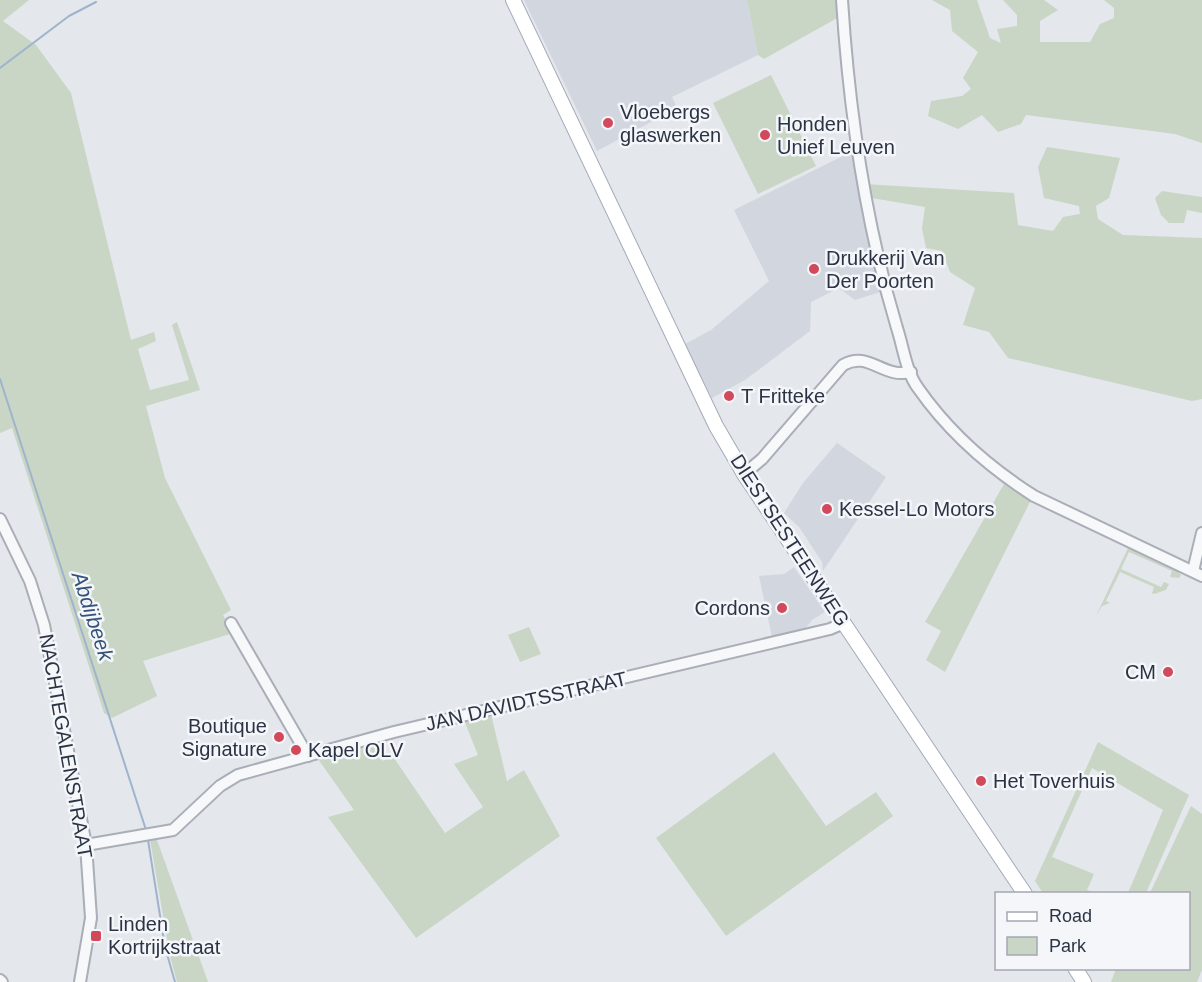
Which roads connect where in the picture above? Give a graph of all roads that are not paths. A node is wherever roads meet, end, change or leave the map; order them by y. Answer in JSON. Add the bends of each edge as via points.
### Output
{"nodes":[{"id":1,"x":513,"y":0,"type":"edge"},
{"id":2,"x":521,"y":0,"type":"edge"},
{"id":3,"x":842,"y":0,"type":"edge"},
{"id":4,"x":592,"y":165,"type":"junction"},
{"id":5,"x":910,"y":372,"type":"junction"},
{"id":6,"x":744,"y":474,"type":"junction"},
{"id":7,"x":0,"y":519,"type":"edge"},
{"id":8,"x":1202,"y":533,"type":"edge"},
{"id":9,"x":1197,"y":573,"type":"edge"},
{"id":10,"x":844,"y":622,"type":"junction"},
{"id":11,"x":231,"y":623,"type":"dead end"},
{"id":12,"x":308,"y":756,"type":"junction"},
{"id":13,"x":86,"y":845,"type":"junction"},
{"id":14,"x":1024,"y":892,"type":"edge"},
{"id":15,"x":80,"y":982,"type":"edge"}],
"edges":[{"from":1,"to":4,"type":"main road","name":"DIESTSESTEENWEG"},
{"from":2,"to":4,"type":"main road","name":"DIESTSESTEENWEG","via":[[573,108]]},
{"from":3,"to":5,"type":"street","via":[[871,231]]},
{"from":4,"to":6,"type":"main road","name":"DIESTSESTEENWEG","via":[[705,404]]},
{"from":5,"to":6,"type":"street","via":[[894,374],[863,359],[843,364],[762,459]]},
{"from":5,"to":9,"type":"street","via":[[916,386],[956,434],[1010,481]]},
{"from":6,"to":10,"type":"main road","name":"DIESTSESTEENWEG"},
{"from":7,"to":13,"type":"street","name":"NACHTEGALENSTRAAT","via":[[30,581],[44,626]]},
{"from":8,"to":9,"type":"street"},
{"from":10,"to":12,"type":"street","name":"JAN DAVIDTSSTRAAT","via":[[830,629]]},
{"from":10,"to":14,"type":"main road","name":"DIESTSESTEENWEG"},
{"from":11,"to":12,"type":"street"},
{"from":12,"to":13,"type":"street","name":"JAN DAVIDTSSTRAAT","via":[[228,780],[173,830]]},
{"from":13,"to":15,"type":"street","name":"NACHTEGALENSTRAAT","via":[[91,918]]}]}
